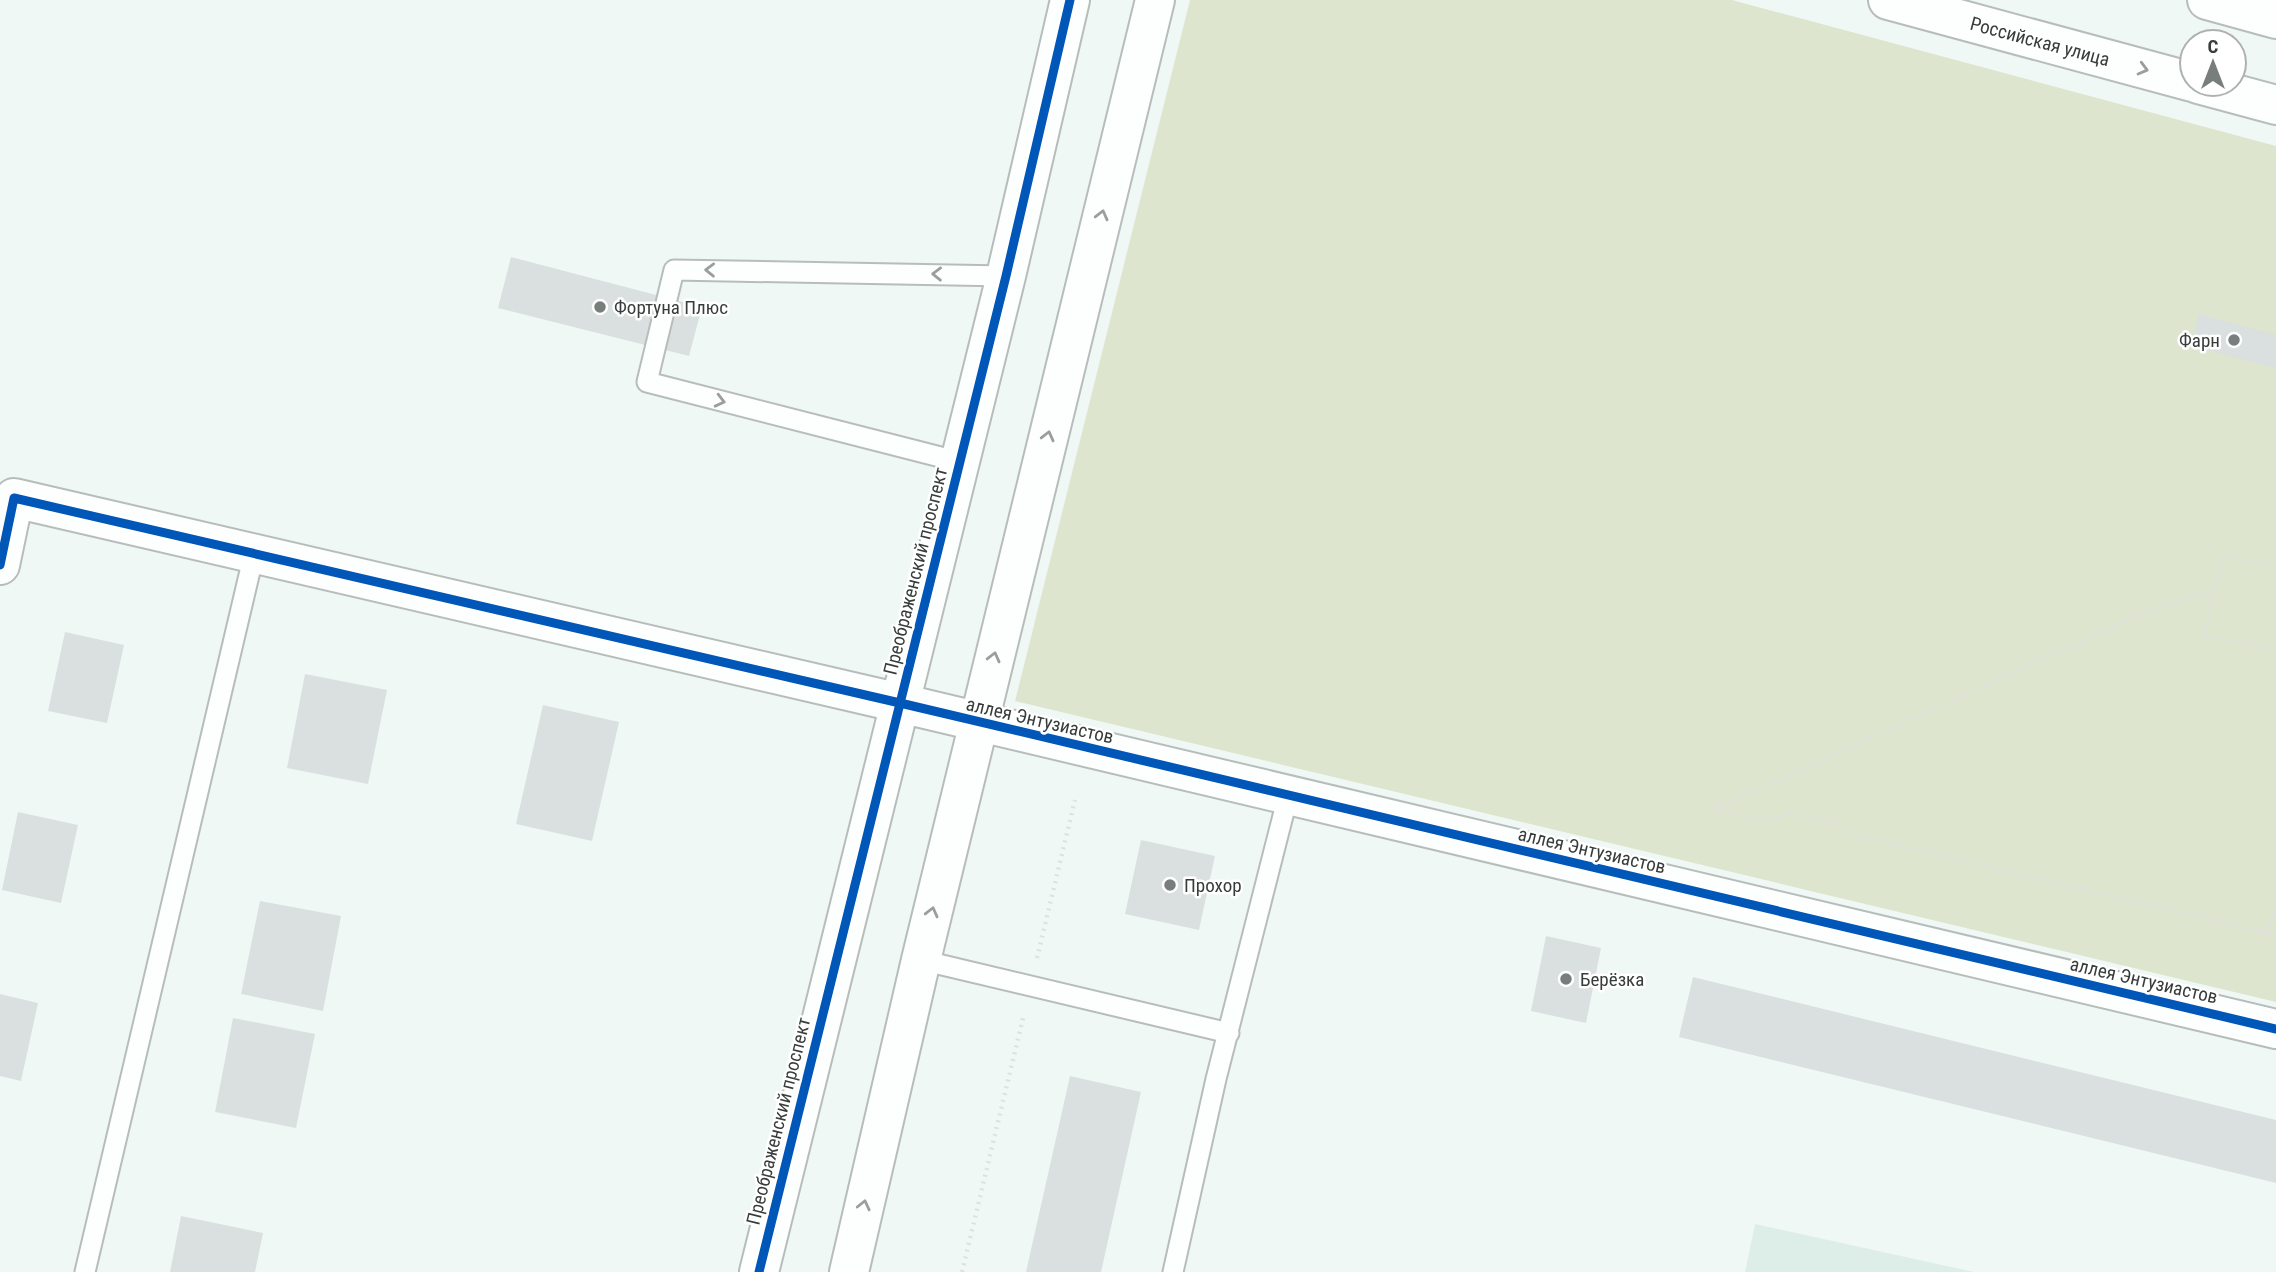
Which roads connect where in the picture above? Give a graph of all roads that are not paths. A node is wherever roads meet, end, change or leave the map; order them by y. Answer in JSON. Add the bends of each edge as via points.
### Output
{"nodes":[{"id":1,"x":1070,"y":0,"type":"edge"},
{"id":2,"x":1155,"y":0,"type":"edge"},
{"id":3,"x":1888,"y":0,"type":"edge"},
{"id":4,"x":2207,"y":0,"type":"edge"},
{"id":5,"x":2276,"y":19,"type":"edge"},
{"id":6,"x":2178,"y":78,"type":"edge"},
{"id":7,"x":2248,"y":97,"type":"edge"},
{"id":8,"x":2276,"y":105,"type":"edge"},
{"id":9,"x":1006,"y":276,"type":"junction"},
{"id":10,"x":960,"y":463,"type":"junction"},
{"id":11,"x":254,"y":554,"type":"junction"},
{"id":12,"x":0,"y":565,"type":"edge"},
{"id":13,"x":900,"y":703,"type":"junction"},
{"id":14,"x":978,"y":723,"type":"junction"},
{"id":15,"x":1288,"y":796,"type":"junction"},
{"id":16,"x":921,"y":960,"type":"junction"},
{"id":17,"x":2276,"y":1029,"type":"edge"},
{"id":18,"x":1228,"y":1034,"type":"junction"},
{"id":19,"x":85,"y":1272,"type":"edge"},
{"id":20,"x":759,"y":1272,"type":"edge"},
{"id":21,"x":849,"y":1272,"type":"edge"},
{"id":22,"x":1173,"y":1272,"type":"edge"}],
"edges":[{"from":1,"to":9,"type":"street","name":"Преображенский проспект"},
{"from":14,"to":2,"type":"street","one_way":true},
{"from":3,"to":6,"type":"street","name":"Российская улица","one_way":true},
{"from":4,"to":5,"type":"street"},
{"from":7,"to":8,"type":"street"},
{"from":9,"to":10,"type":"street","name":"Преображенский проспект"},
{"from":9,"to":10,"type":"lane","one_way":true,"via":[[674,270],[647,382]]},
{"from":10,"to":13,"type":"street","name":"Преображенский проспект"},
{"from":11,"to":12,"type":"street","name":"аллея Энтузиастов","via":[[14,498]]},
{"from":11,"to":13,"type":"street","name":"аллея Энтузиастов"},
{"from":11,"to":19,"type":"lane"},
{"from":13,"to":14,"type":"street","name":"аллея Энтузиастов"},
{"from":13,"to":20,"type":"street","name":"Преображенский проспект"},
{"from":14,"to":15,"type":"street","name":"аллея Энтузиастов"},
{"from":16,"to":14,"type":"street","one_way":true},
{"from":15,"to":17,"type":"street","name":"аллея Энтузиастов"},
{"from":15,"to":18,"type":"lane"},
{"from":16,"to":18,"type":"lane"},
{"from":21,"to":16,"type":"street","one_way":true},
{"from":18,"to":22,"type":"lane"}]}
